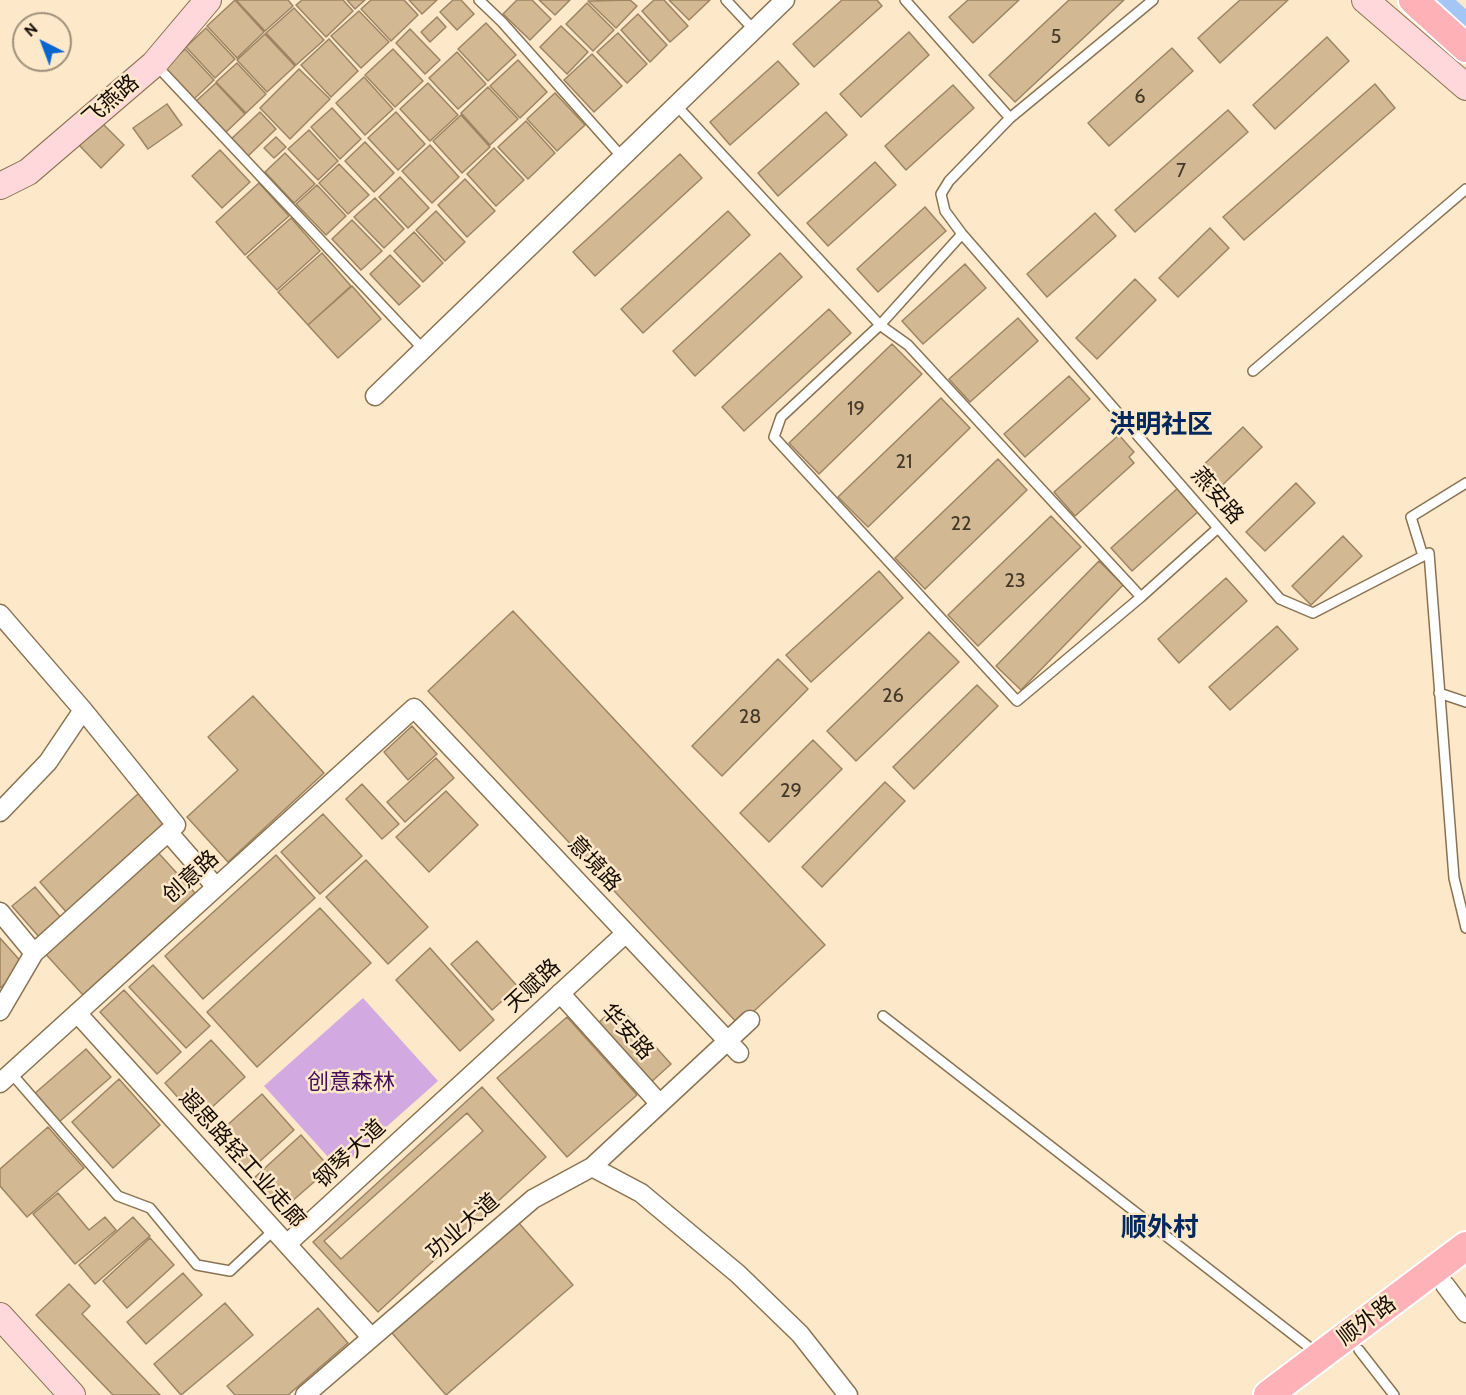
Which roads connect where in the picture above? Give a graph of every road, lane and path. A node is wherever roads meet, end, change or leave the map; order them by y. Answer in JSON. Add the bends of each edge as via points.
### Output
{"nodes":[{"id":1,"x":208,"y":0,"type":"edge"},
{"id":2,"x":479,"y":0,"type":"edge"},
{"id":3,"x":726,"y":0,"type":"edge"},
{"id":4,"x":784,"y":0,"type":"edge"},
{"id":5,"x":905,"y":0,"type":"edge"},
{"id":6,"x":1153,"y":0,"type":"edge"},
{"id":7,"x":1413,"y":0,"type":"edge"},
{"id":8,"x":1379,"y":4,"type":"edge"},
{"id":9,"x":754,"y":30,"type":"junction"},
{"id":10,"x":1466,"y":48,"type":"edge"},
{"id":11,"x":154,"y":64,"type":"junction"},
{"id":12,"x":1466,"y":87,"type":"edge"},
{"id":13,"x":675,"y":105,"type":"junction"},
{"id":14,"x":1010,"y":118,"type":"junction"},
{"id":15,"x":622,"y":157,"type":"junction"},
{"id":16,"x":0,"y":186,"type":"edge"},
{"id":17,"x":1466,"y":189,"type":"edge"},
{"id":18,"x":962,"y":234,"type":"junction"},
{"id":19,"x":880,"y":326,"type":"junction"},
{"id":20,"x":423,"y":350,"type":"junction"},
{"id":21,"x":1253,"y":371,"type":"dead end"},
{"id":22,"x":375,"y":396,"type":"dead end"},
{"id":23,"x":1466,"y":483,"type":"edge"},
{"id":24,"x":1218,"y":528,"type":"junction"},
{"id":25,"x":1424,"y":556,"type":"junction"},
{"id":26,"x":1141,"y":597,"type":"junction"},
{"id":27,"x":0,"y":614,"type":"edge"},
{"id":28,"x":1440,"y":693,"type":"junction"},
{"id":29,"x":1466,"y":702,"type":"edge"},
{"id":30,"x":414,"y":708,"type":"joint"},
{"id":31,"x":83,"y":710,"type":"junction"},
{"id":32,"x":0,"y":812,"type":"edge"},
{"id":33,"x":168,"y":832,"type":"junction"},
{"id":34,"x":216,"y":887,"type":"junction"},
{"id":35,"x":0,"y":912,"type":"edge"},
{"id":36,"x":1466,"y":928,"type":"edge"},
{"id":37,"x":626,"y":933,"type":"junction"},
{"id":38,"x":34,"y":952,"type":"junction"},
{"id":39,"x":560,"y":993,"type":"junction"},
{"id":40,"x":0,"y":1011,"type":"edge"},
{"id":41,"x":77,"y":1013,"type":"junction"},
{"id":42,"x":882,"y":1016,"type":"dead end"},
{"id":43,"x":750,"y":1020,"type":"dead end"},
{"id":44,"x":733,"y":1047,"type":"junction"},
{"id":45,"x":472,"y":1074,"type":"joint"},
{"id":46,"x":5,"y":1078,"type":"edge"},
{"id":47,"x":659,"y":1103,"type":"junction"},
{"id":48,"x":592,"y":1167,"type":"junction"},
{"id":49,"x":274,"y":1230,"type":"junction"},
{"id":50,"x":287,"y":1244,"type":"junction"},
{"id":51,"x":1466,"y":1246,"type":"edge"},
{"id":52,"x":1456,"y":1278,"type":"edge"},
{"id":53,"x":1466,"y":1313,"type":"edge"},
{"id":54,"x":0,"y":1316,"type":"edge"},
{"id":55,"x":372,"y":1338,"type":"junction"},
{"id":56,"x":0,"y":1340,"type":"edge"},
{"id":57,"x":1359,"y":1350,"type":"junction"},
{"id":58,"x":1320,"y":1356,"type":"junction"},
{"id":59,"x":50,"y":1395,"type":"edge"},
{"id":60,"x":72,"y":1395,"type":"edge"},
{"id":61,"x":304,"y":1395,"type":"edge"},
{"id":62,"x":848,"y":1395,"type":"edge"},
{"id":63,"x":1268,"y":1395,"type":"edge"},
{"id":64,"x":1301,"y":1395,"type":"edge"},
{"id":65,"x":1394,"y":1395,"type":"edge"}],
"edges":[{"from":1,"to":11,"type":"main road","name":"飞燕路"},
{"from":2,"to":15,"type":"lane"},
{"from":3,"to":9,"type":"lane"},
{"from":4,"to":9,"type":"street"},
{"from":5,"to":14,"type":"lane"},
{"from":6,"to":14,"type":"lane","name":"燕安路"},
{"from":7,"to":10,"type":"main road"},
{"from":8,"to":12,"type":"main road"},
{"from":9,"to":13,"type":"street"},
{"from":11,"to":16,"type":"main road","name":"飞燕路","via":[[28,172]]},
{"from":11,"to":20,"type":"lane"},
{"from":13,"to":15,"type":"street"},
{"from":13,"to":19,"type":"lane"},
{"from":14,"to":18,"type":"lane","name":"燕安路","via":[[941,194],[945,211]]},
{"from":15,"to":20,"type":"street"},
{"from":17,"to":21,"type":"lane"},
{"from":18,"to":19,"type":"lane"},
{"from":18,"to":24,"type":"lane","name":"燕安路"},
{"from":19,"to":26,"type":"lane","via":[[908,345]]},
{"from":19,"to":26,"type":"lane","via":[[781,417],[774,437],[1017,701]]},
{"from":20,"to":22,"type":"street"},
{"from":23,"to":25,"type":"lane","via":[[1411,517]]},
{"from":24,"to":25,"type":"lane","name":"燕安路","via":[[1280,599],[1313,613]]},
{"from":24,"to":26,"type":"lane"},
{"from":25,"to":28,"type":"lane","via":[[1429,553]]},
{"from":27,"to":31,"type":"street"},
{"from":28,"to":29,"type":"lane"},
{"from":28,"to":36,"type":"lane","via":[[1454,878]]},
{"from":30,"to":34,"type":"street","name":"创意路"},
{"from":30,"to":37,"type":"street","name":"意境路"},
{"from":31,"to":32,"type":"street","via":[[48,762]]},
{"from":31,"to":33,"type":"street","via":[[176,825]]},
{"from":33,"to":34,"type":"street"},
{"from":33,"to":38,"type":"street"},
{"from":34,"to":41,"type":"street","name":"创意路"},
{"from":35,"to":38,"type":"street"},
{"from":37,"to":39,"type":"street","name":"天赋路"},
{"from":37,"to":44,"type":"street","name":"意境路"},
{"from":38,"to":40,"type":"street"},
{"from":39,"to":45,"type":"street","name":"天赋路"},
{"from":39,"to":47,"type":"street","name":"华安路"},
{"from":41,"to":46,"type":"street","name":"创意路"},
{"from":41,"to":49,"type":"street","name":"遐思路轻工业走廊"},
{"from":42,"to":58,"type":"lane"},
{"from":43,"to":44,"type":"street","name":"功业大道"},
{"from":44,"to":47,"type":"street","name":"功业大道"},
{"from":45,"to":50,"type":"street","name":"钢琴大道"},
{"from":46,"to":49,"type":"lane","via":[[118,1196],[150,1208],[197,1265],[230,1271]]},
{"from":47,"to":48,"type":"street","name":"功业大道"},
{"from":48,"to":55,"type":"street","name":"功业大道","via":[[533,1199]]},
{"from":48,"to":62,"type":"street","via":[[641,1193],[738,1274],[800,1334]]},
{"from":49,"to":50,"type":"street","name":"遐思路轻工业走廊"},
{"from":50,"to":55,"type":"street","name":"遐思路轻工业走廊"},
{"from":51,"to":58,"type":"main road","name":"顺外路"},
{"from":52,"to":53,"type":"street"},
{"from":52,"to":57,"type":"main road","name":"顺外路"},
{"from":54,"to":60,"type":"main road"},
{"from":55,"to":61,"type":"street","name":"功业大道"},
{"from":56,"to":59,"type":"main road"},
{"from":57,"to":64,"type":"main road","name":"顺外路"},
{"from":57,"to":65,"type":"lane"},
{"from":58,"to":63,"type":"main road","name":"顺外路"}]}
